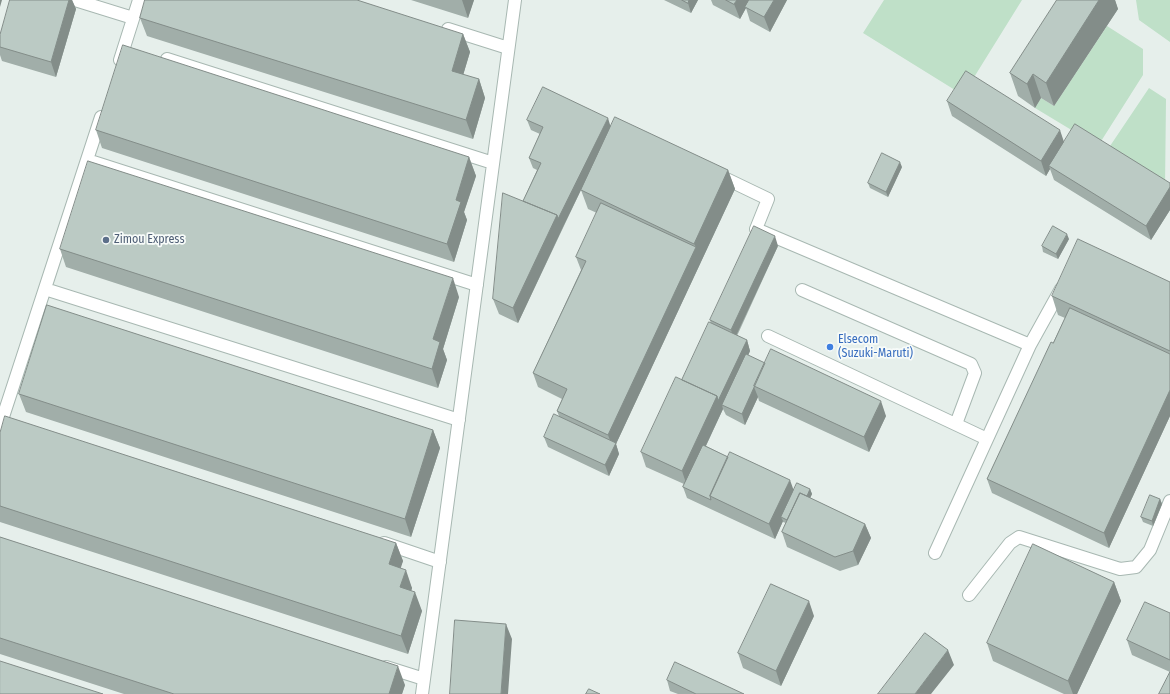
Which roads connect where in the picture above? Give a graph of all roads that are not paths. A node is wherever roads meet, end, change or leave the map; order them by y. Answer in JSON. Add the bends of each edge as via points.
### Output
{"nodes":[{"id":1,"x":75,"y":0,"type":"edge"},
{"id":2,"x":139,"y":0,"type":"edge"},
{"id":3,"x":515,"y":0,"type":"edge"},
{"id":4,"x":133,"y":18,"type":"junction"},
{"id":5,"x":440,"y":26,"type":"edge"},
{"id":6,"x":124,"y":46,"type":"junction"},
{"id":7,"x":508,"y":48,"type":"junction"},
{"id":8,"x":139,"y":50,"type":"edge"},
{"id":9,"x":154,"y":55,"type":"edge"},
{"id":10,"x":115,"y":74,"type":"edge"},
{"id":11,"x":105,"y":103,"type":"edge"},
{"id":12,"x":87,"y":160,"type":"junction"},
{"id":13,"x":493,"y":163,"type":"junction"},
{"id":14,"x":704,"y":169,"type":"edge"},
{"id":15,"x":756,"y":229,"type":"junction"},
{"id":16,"x":750,"y":243,"type":"edge"},
{"id":17,"x":1069,"y":276,"type":"edge"},
{"id":18,"x":477,"y":285,"type":"junction"},
{"id":19,"x":45,"y":289,"type":"junction"},
{"id":20,"x":802,"y":290,"type":"dead end"},
{"id":21,"x":768,"y":336,"type":"dead end"},
{"id":22,"x":1030,"y":345,"type":"junction"},
{"id":23,"x":459,"y":420,"type":"junction"},
{"id":24,"x":1,"y":422,"type":"edge"},
{"id":25,"x":18,"y":422,"type":"edge"},
{"id":26,"x":956,"y":424,"type":"junction"},
{"id":27,"x":986,"y":439,"type":"junction"},
{"id":28,"x":1170,"y":501,"type":"edge"},
{"id":29,"x":372,"y":539,"type":"edge"},
{"id":30,"x":935,"y":553,"type":"dead end"},
{"id":31,"x":440,"y":562,"type":"junction"},
{"id":32,"x":969,"y":595,"type":"dead end"},
{"id":33,"x":371,"y":662,"type":"edge"},
{"id":34,"x":424,"y":679,"type":"junction"},
{"id":35,"x":422,"y":694,"type":"edge"}],
"edges":[{"from":1,"to":4,"type":"street"},
{"from":2,"to":4,"type":"street"},
{"from":3,"to":7,"type":"street"},
{"from":4,"to":6,"type":"street"},
{"from":5,"to":7,"type":"street"},
{"from":6,"to":8,"type":"street"},
{"from":6,"to":10,"type":"street"},
{"from":7,"to":13,"type":"street"},
{"from":9,"to":13,"type":"street"},
{"from":11,"to":12,"type":"street"},
{"from":12,"to":18,"type":"street"},
{"from":12,"to":19,"type":"street"},
{"from":13,"to":18,"type":"street"},
{"from":14,"to":15,"type":"street","via":[[768,199]]},
{"from":15,"to":16,"type":"street"},
{"from":15,"to":22,"type":"street"},
{"from":17,"to":22,"type":"street"},
{"from":18,"to":23,"type":"street"},
{"from":19,"to":23,"type":"street"},
{"from":19,"to":24,"type":"street"},
{"from":20,"to":26,"type":"street","via":[[971,364],[975,373]]},
{"from":21,"to":26,"type":"street"},
{"from":22,"to":27,"type":"street"},
{"from":23,"to":31,"type":"street"},
{"from":24,"to":25,"type":"street"},
{"from":26,"to":27,"type":"street"},
{"from":27,"to":30,"type":"street"},
{"from":28,"to":32,"type":"street","via":[[1150,550],[1136,567],[1120,569],[1019,537],[1010,543]]},
{"from":29,"to":31,"type":"street"},
{"from":31,"to":34,"type":"street"},
{"from":33,"to":34,"type":"street"},
{"from":34,"to":35,"type":"street"}]}
